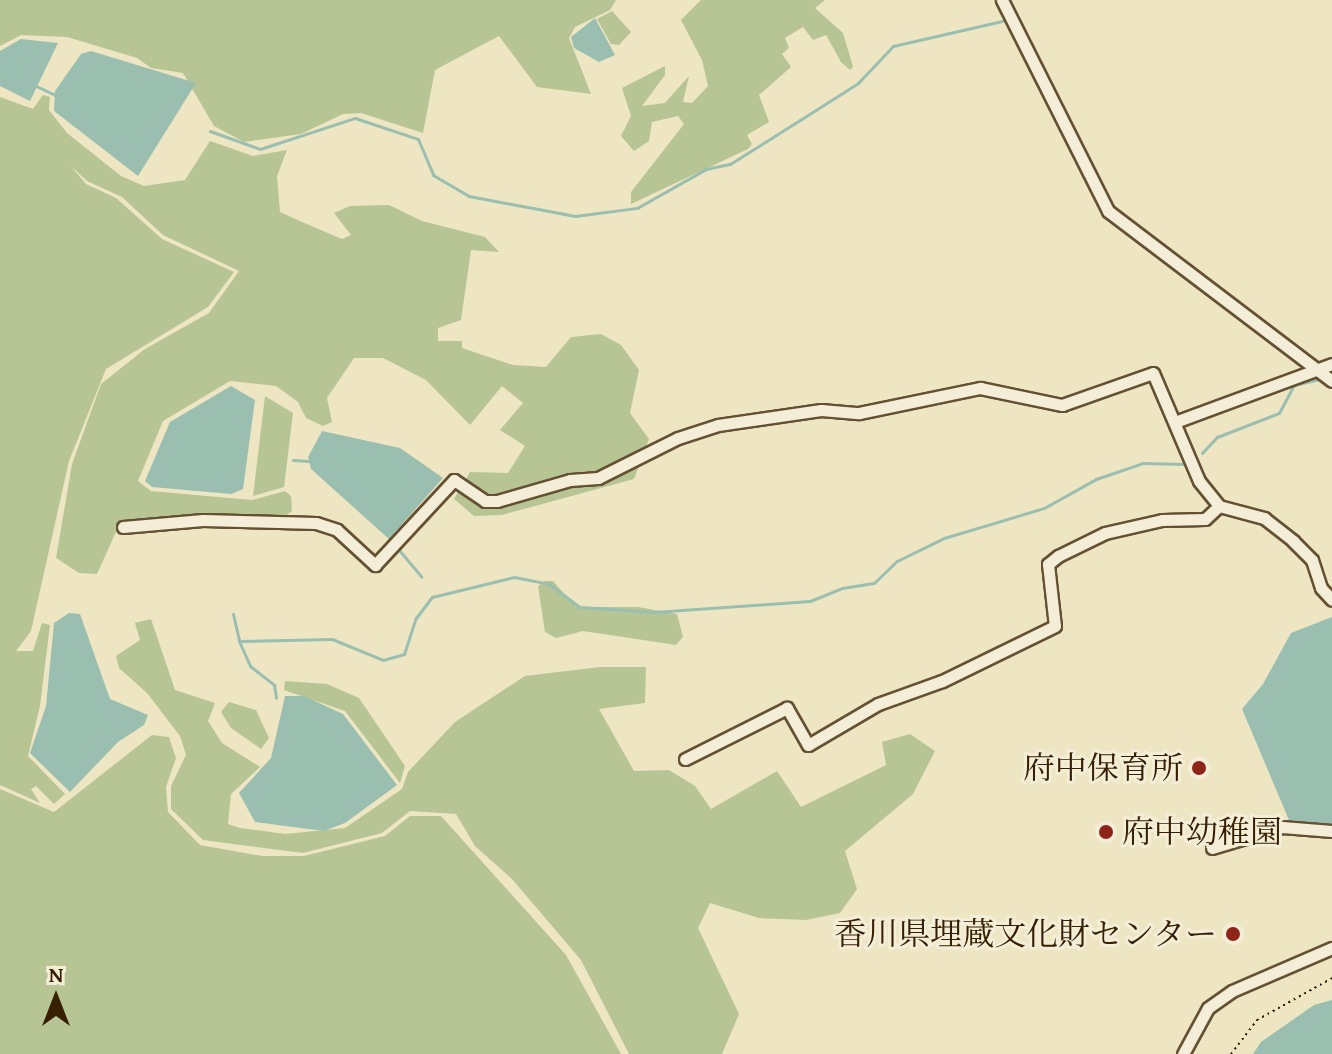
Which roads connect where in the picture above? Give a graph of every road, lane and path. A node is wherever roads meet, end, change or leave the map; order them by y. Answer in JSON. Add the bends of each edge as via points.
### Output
{"nodes":[{"id":1,"x":1002,"y":0,"type":"edge"},
{"id":2,"x":1332,"y":364,"type":"edge"},
{"id":3,"x":1319,"y":371,"type":"junction"},
{"id":4,"x":1332,"y":381,"type":"edge"},
{"id":5,"x":1175,"y":422,"type":"junction"},
{"id":6,"x":1219,"y":506,"type":"junction"},
{"id":7,"x":123,"y":527,"type":"dead end"},
{"id":8,"x":1332,"y":600,"type":"edge"},
{"id":9,"x":685,"y":759,"type":"dead end"},
{"id":10,"x":1332,"y":831,"type":"edge"},
{"id":11,"x":1212,"y":848,"type":"dead end"},
{"id":12,"x":1332,"y":948,"type":"edge"},
{"id":13,"x":1332,"y":978,"type":"edge"},
{"id":14,"x":1183,"y":1054,"type":"edge"},
{"id":15,"x":1231,"y":1054,"type":"edge"}],
"edges":[{"from":1,"to":3,"type":"street","via":[[1108,211]]},
{"from":2,"to":3,"type":"street"},
{"from":3,"to":4,"type":"street"},
{"from":3,"to":5,"type":"street","via":[[1257,388]]},
{"from":5,"to":6,"type":"street","via":[[1199,481]]},
{"from":5,"to":7,"type":"street","via":[[1153,373],[1062,405],[980,388],[859,413],[821,410],[718,425],[678,438],[598,478],[570,480],[497,501],[485,501],[454,480],[375,565],[337,530],[316,523],[203,520]]},
{"from":6,"to":8,"type":"street","via":[[1264,518],[1293,541],[1312,560],[1321,588]]},
{"from":6,"to":9,"type":"street","via":[[1192,523],[1162,520],[1105,533],[1058,556],[1048,564],[1055,626],[942,681],[878,704],[808,745],[787,708]]},
{"from":10,"to":11,"type":"street","via":[[1282,827]]},
{"from":12,"to":14,"type":"street","via":[[1232,991],[1208,1008]]},
{"from":13,"to":15,"type":"path","via":[[1257,1020]]}]}
